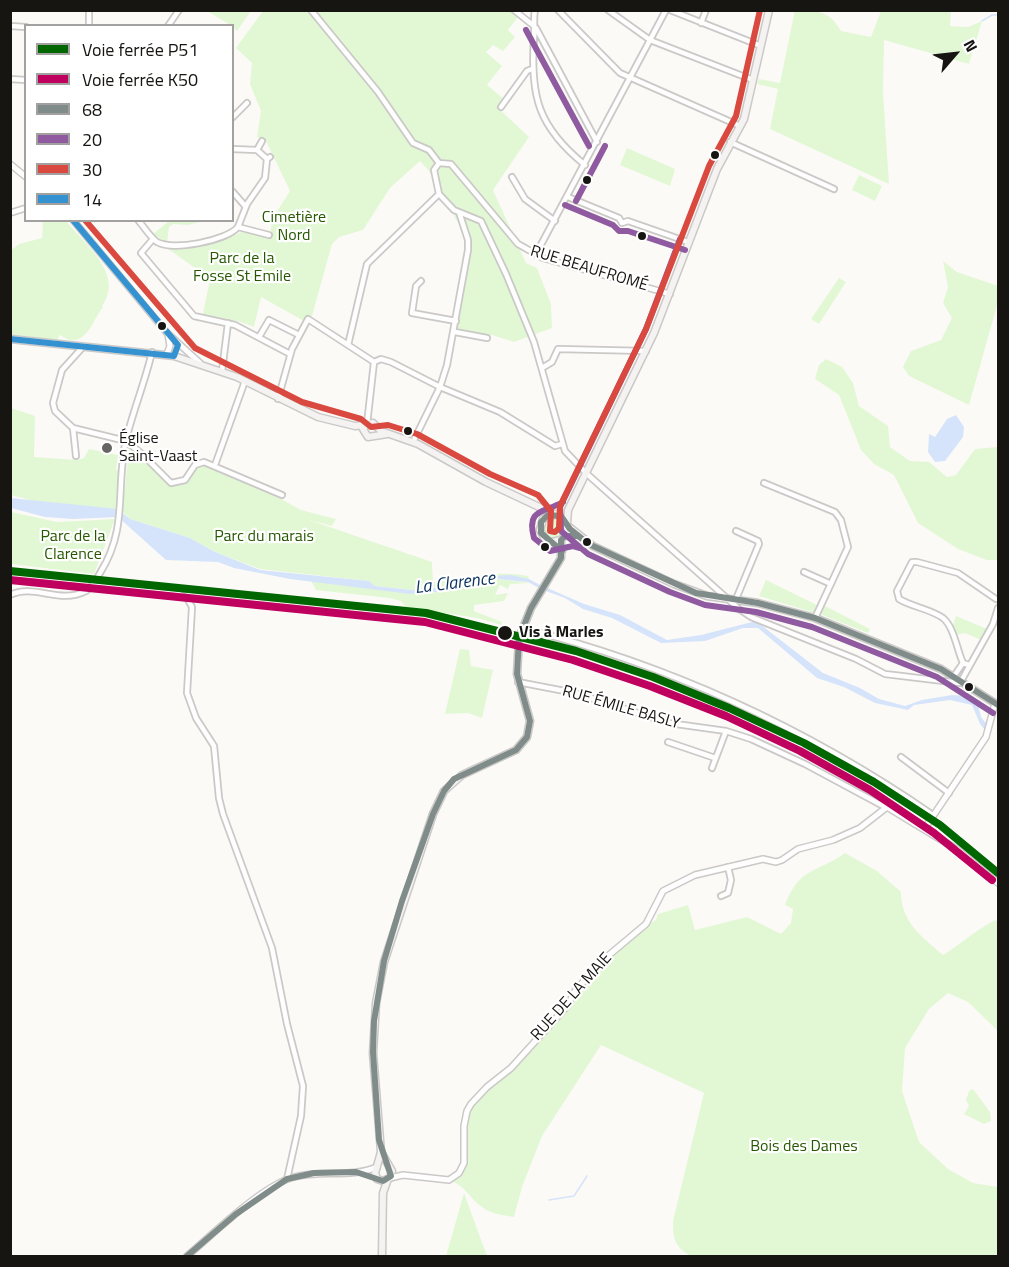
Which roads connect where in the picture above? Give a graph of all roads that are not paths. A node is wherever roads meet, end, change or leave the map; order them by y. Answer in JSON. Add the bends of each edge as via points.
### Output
{"nodes":[{"id":1,"x":179,"y":10,"type":"edge"},
{"id":2,"x":310,"y":10,"type":"edge"},
{"id":3,"x":514,"y":10,"type":"edge"},
{"id":4,"x":535,"y":10,"type":"edge"},
{"id":5,"x":558,"y":10,"type":"edge"},
{"id":6,"x":608,"y":10,"type":"edge"},
{"id":7,"x":668,"y":10,"type":"edge"},
{"id":8,"x":706,"y":10,"type":"edge"},
{"id":9,"x":769,"y":10,"type":"edge"},
{"id":10,"x":701,"y":23,"type":"junction"},
{"id":11,"x":169,"y":24,"type":"edge"},
{"id":12,"x":534,"y":26,"type":"junction"},
{"id":13,"x":650,"y":40,"type":"junction"},
{"id":14,"x":760,"y":46,"type":"junction"},
{"id":15,"x":532,"y":69,"type":"junction"},
{"id":16,"x":630,"y":78,"type":"junction"},
{"id":17,"x":753,"y":80,"type":"junction"},
{"id":18,"x":248,"y":103,"type":"dead end"},
{"id":19,"x":501,"y":107,"type":"dead end"},
{"id":20,"x":234,"y":116,"type":"edge"},
{"id":21,"x":740,"y":126,"type":"junction"},
{"id":22,"x":262,"y":141,"type":"dead end"},
{"id":23,"x":597,"y":141,"type":"junction"},
{"id":24,"x":730,"y":142,"type":"junction"},
{"id":25,"x":234,"y":148,"type":"edge"},
{"id":26,"x":257,"y":150,"type":"junction"},
{"id":27,"x":439,"y":163,"type":"junction"},
{"id":28,"x":10,"y":164,"type":"edge"},
{"id":29,"x":585,"y":165,"type":"junction"},
{"id":30,"x":24,"y":175,"type":"edge"},
{"id":31,"x":512,"y":177,"type":"dead end"},
{"id":32,"x":834,"y":189,"type":"dead end"},
{"id":33,"x":234,"y":193,"type":"edge"},
{"id":34,"x":439,"y":194,"type":"junction"},
{"id":35,"x":568,"y":197,"type":"junction"},
{"id":36,"x":246,"y":207,"type":"junction"},
{"id":37,"x":459,"y":212,"type":"junction"},
{"id":38,"x":555,"y":221,"type":"junction"},
{"id":39,"x":75,"y":222,"type":"edge"},
{"id":40,"x":140,"y":222,"type":"edge"},
{"id":41,"x":238,"y":227,"type":"junction"},
{"id":42,"x":268,"y":235,"type":"dead end"},
{"id":43,"x":153,"y":239,"type":"junction"},
{"id":44,"x":688,"y":242,"type":"junction"},
{"id":45,"x":536,"y":254,"type":"junction"},
{"id":46,"x":421,"y":281,"type":"dead end"},
{"id":47,"x":670,"y":294,"type":"junction"},
{"id":48,"x":456,"y":321,"type":"junction"},
{"id":49,"x":228,"y":323,"type":"junction"},
{"id":50,"x":455,"y":332,"type":"junction"},
{"id":51,"x":167,"y":333,"type":"junction"},
{"id":52,"x":299,"y":335,"type":"junction"},
{"id":53,"x":259,"y":337,"type":"junction"},
{"id":54,"x":488,"y":338,"type":"dead end"},
{"id":55,"x":10,"y":339,"type":"edge"},
{"id":56,"x":178,"y":345,"type":"junction"},
{"id":57,"x":348,"y":345,"type":"junction"},
{"id":58,"x":82,"y":348,"type":"junction"},
{"id":59,"x":646,"y":351,"type":"junction"},
{"id":60,"x":152,"y":352,"type":"junction"},
{"id":61,"x":167,"y":354,"type":"junction"},
{"id":62,"x":291,"y":354,"type":"junction"},
{"id":63,"x":174,"y":356,"type":"junction"},
{"id":64,"x":374,"y":362,"type":"junction"},
{"id":65,"x":200,"y":363,"type":"junction"},
{"id":66,"x":542,"y":368,"type":"junction"},
{"id":67,"x":222,"y":371,"type":"junction"},
{"id":68,"x":245,"y":381,"type":"junction"},
{"id":69,"x":440,"y":387,"type":"junction"},
{"id":70,"x":278,"y":399,"type":"junction"},
{"id":71,"x":369,"y":414,"type":"junction"},
{"id":72,"x":365,"y":427,"type":"junction"},
{"id":73,"x":73,"y":428,"type":"junction"},
{"id":74,"x":376,"y":429,"type":"junction"},
{"id":75,"x":126,"y":441,"type":"junction"},
{"id":76,"x":413,"y":442,"type":"junction"},
{"id":77,"x":562,"y":444,"type":"junction"},
{"id":78,"x":76,"y":456,"type":"dead end"},
{"id":79,"x":215,"y":465,"type":"junction"},
{"id":80,"x":587,"y":474,"type":"junction"},
{"id":81,"x":764,"y":483,"type":"dead end"},
{"id":82,"x":282,"y":495,"type":"dead end"},
{"id":83,"x":536,"y":504,"type":"junction"},
{"id":84,"x":568,"y":510,"type":"junction"},
{"id":85,"x":556,"y":514,"type":"junction"},
{"id":86,"x":543,"y":519,"type":"junction"},
{"id":87,"x":567,"y":524,"type":"junction"},
{"id":88,"x":736,"y":531,"type":"dead end"},
{"id":89,"x":578,"y":536,"type":"junction"},
{"id":90,"x":563,"y":538,"type":"junction"},
{"id":91,"x":552,"y":542,"type":"junction"},
{"id":92,"x":562,"y":551,"type":"junction"},
{"id":93,"x":804,"y":572,"type":"dead end"},
{"id":94,"x":94,"y":584,"type":"junction"},
{"id":95,"x":831,"y":584,"type":"junction"},
{"id":96,"x":10,"y":596,"type":"edge"},
{"id":97,"x":997,"y":598,"type":"edge"},
{"id":98,"x":733,"y":599,"type":"junction"},
{"id":99,"x":999,"y":607,"type":"edge"},
{"id":100,"x":815,"y":618,"type":"junction"},
{"id":101,"x":993,"y":624,"type":"junction"},
{"id":102,"x":999,"y":627,"type":"edge"},
{"id":103,"x":522,"y":628,"type":"junction"},
{"id":104,"x":963,"y":663,"type":"junction"},
{"id":105,"x":969,"y":665,"type":"junction"},
{"id":106,"x":942,"y":669,"type":"junction"},
{"id":107,"x":954,"y":676,"type":"junction"},
{"id":108,"x":938,"y":679,"type":"junction"},
{"id":109,"x":962,"y":681,"type":"junction"},
{"id":110,"x":518,"y":682,"type":"junction"},
{"id":111,"x":997,"y":704,"type":"edge"},
{"id":112,"x":726,"y":731,"type":"junction"},
{"id":113,"x":668,"y":742,"type":"dead end"},
{"id":114,"x":901,"y":757,"type":"dead end"},
{"id":115,"x":715,"y":758,"type":"junction"},
{"id":116,"x":712,"y":768,"type":"dead end"},
{"id":117,"x":949,"y":793,"type":"junction"},
{"id":118,"x":885,"y":807,"type":"junction"},
{"id":119,"x":933,"y":815,"type":"junction"},
{"id":120,"x":925,"y":828,"type":"junction"},
{"id":121,"x":728,"y":867,"type":"junction"},
{"id":122,"x":999,"y":883,"type":"edge"},
{"id":123,"x":721,"y":897,"type":"dead end"},
{"id":124,"x":381,"y":1152,"type":"junction"},
{"id":125,"x":388,"y":1166,"type":"junction"},
{"id":126,"x":377,"y":1167,"type":"junction"},
{"id":127,"x":361,"y":1172,"type":"junction"},
{"id":128,"x":403,"y":1175,"type":"junction"},
{"id":129,"x":378,"y":1178,"type":"junction"},
{"id":130,"x":287,"y":1179,"type":"junction"},
{"id":131,"x":389,"y":1179,"type":"junction"},
{"id":132,"x":383,"y":1193,"type":"junction"},
{"id":133,"x":187,"y":1257,"type":"edge"},
{"id":134,"x":382,"y":1257,"type":"edge"}],
"edges":[{"from":1,"to":11,"type":"street"},
{"from":2,"to":27,"type":"street","name":"RUE BEAUFROMÉ","via":[[378,92],[413,143],[429,150]]},
{"from":3,"to":12,"type":"street"},
{"from":4,"to":12,"type":"street"},
{"from":5,"to":16,"type":"street","via":[[608,64]]},
{"from":6,"to":13,"type":"street"},
{"from":7,"to":10,"type":"street"},
{"from":7,"to":13,"type":"street"},
{"from":8,"to":10,"type":"street"},
{"from":9,"to":14,"type":"main road"},
{"from":10,"to":14,"type":"street"},
{"from":12,"to":15,"type":"street"},
{"from":12,"to":23,"type":"street"},
{"from":13,"to":16,"type":"street"},
{"from":13,"to":17,"type":"street"},
{"from":14,"to":17,"type":"main road"},
{"from":15,"to":19,"type":"street"},
{"from":15,"to":29,"type":"street","via":[[535,97],[542,114],[556,136]]},
{"from":16,"to":21,"type":"street"},
{"from":16,"to":23,"type":"street"},
{"from":17,"to":21,"type":"main road"},
{"from":18,"to":20,"type":"street"},
{"from":21,"to":24,"type":"main road"},
{"from":22,"to":26,"type":"street"},
{"from":23,"to":29,"type":"street"},
{"from":24,"to":32,"type":"street"},
{"from":24,"to":44,"type":"main road"},
{"from":25,"to":26,"type":"street"},
{"from":26,"to":36,"type":"street","via":[[268,158],[265,178]]},
{"from":27,"to":34,"type":"street","via":[[434,170]]},
{"from":27,"to":45,"type":"street","name":"RUE BEAUFROMÉ","via":[[451,164],[518,244]]},
{"from":28,"to":30,"type":"street"},
{"from":29,"to":35,"type":"street"},
{"from":31,"to":38,"type":"street","via":[[525,199]]},
{"from":33,"to":36,"type":"street"},
{"from":34,"to":37,"type":"street"},
{"from":34,"to":57,"type":"street","via":[[367,264]]},
{"from":35,"to":38,"type":"street"},
{"from":35,"to":44,"type":"street","via":[[619,218],[622,223],[628,221]]},
{"from":36,"to":41,"type":"street"},
{"from":37,"to":48,"type":"street","via":[[468,250]]},
{"from":37,"to":66,"type":"street","via":[[476,217],[485,229]]},
{"from":38,"to":45,"type":"street"},
{"from":39,"to":51,"type":"street"},
{"from":40,"to":43,"type":"street"},
{"from":41,"to":42,"type":"street"},
{"from":41,"to":43,"type":"street","via":[[211,240],[174,246]]},
{"from":43,"to":49,"type":"street","via":[[141,253],[194,316]]},
{"from":44,"to":47,"type":"main road"},
{"from":45,"to":47,"type":"street","name":"RUE BEAUFROMÉ"},
{"from":46,"to":48,"type":"street","via":[[416,286],[412,314]]},
{"from":47,"to":59,"type":"main road"},
{"from":48,"to":50,"type":"street"},
{"from":49,"to":53,"type":"street"},
{"from":49,"to":67,"type":"street"},
{"from":50,"to":54,"type":"street"},
{"from":50,"to":69,"type":"street"},
{"from":51,"to":56,"type":"street"},
{"from":51,"to":61,"type":"street"},
{"from":52,"to":53,"type":"street","via":[[269,320]]},
{"from":52,"to":57,"type":"street","via":[[310,319]]},
{"from":52,"to":62,"type":"street"},
{"from":53,"to":62,"type":"street"},
{"from":55,"to":58,"type":"main road"},
{"from":56,"to":63,"type":"street"},
{"from":56,"to":65,"type":"street"},
{"from":57,"to":64,"type":"street"},
{"from":58,"to":60,"type":"main road"},
{"from":58,"to":73,"type":"street","via":[[62,370],[53,403],[55,411]]},
{"from":59,"to":66,"type":"street","via":[[558,349],[552,362]]},
{"from":59,"to":80,"type":"main road"},
{"from":60,"to":61,"type":"main road"},
{"from":60,"to":75,"type":"street"},
{"from":61,"to":63,"type":"main road"},
{"from":62,"to":70,"type":"street"},
{"from":63,"to":65,"type":"main road"},
{"from":64,"to":69,"type":"street","via":[[381,359]]},
{"from":64,"to":71,"type":"street"},
{"from":65,"to":67,"type":"main road"},
{"from":66,"to":77,"type":"street"},
{"from":67,"to":68,"type":"main road"},
{"from":68,"to":70,"type":"main road"},
{"from":68,"to":79,"type":"street"},
{"from":69,"to":76,"type":"street"},
{"from":69,"to":77,"type":"street","via":[[500,412],[555,446]]},
{"from":70,"to":72,"type":"main road","via":[[318,417]]},
{"from":71,"to":72,"type":"street"},
{"from":71,"to":74,"type":"street"},
{"from":72,"to":74,"type":"main road"},
{"from":72,"to":74,"type":"main road","via":[[368,437]]},
{"from":73,"to":75,"type":"street"},
{"from":73,"to":78,"type":"street"},
{"from":74,"to":76,"type":"main road"},
{"from":75,"to":79,"type":"street","via":[[171,483],[185,480],[199,462]]},
{"from":75,"to":94,"type":"street","via":[[119,523],[112,554]]},
{"from":76,"to":83,"type":"main road"},
{"from":77,"to":80,"type":"street"},
{"from":79,"to":82,"type":"street"},
{"from":80,"to":84,"type":"main road"},
{"from":80,"to":98,"type":"street","via":[[693,569]]},
{"from":81,"to":95,"type":"street","via":[[838,516],[848,547]]},
{"from":83,"to":85,"type":"main road"},
{"from":83,"to":86,"type":"main road"},
{"from":84,"to":85,"type":"main road"},
{"from":84,"to":87,"type":"main road"},
{"from":85,"to":86,"type":"main road"},
{"from":85,"to":87,"type":"main road"},
{"from":86,"to":91,"type":"main road","via":[[541,533]]},
{"from":87,"to":89,"type":"main road"},
{"from":87,"to":90,"type":"main road"},
{"from":88,"to":98,"type":"street","via":[[759,544]]},
{"from":89,"to":90,"type":"main road"},
{"from":89,"to":98,"type":"main road","via":[[696,593]]},
{"from":90,"to":91,"type":"main road"},
{"from":90,"to":92,"type":"main road"},
{"from":91,"to":92,"type":"main road"},
{"from":92,"to":103,"type":"main road"},
{"from":93,"to":95,"type":"street"},
{"from":94,"to":96,"type":"street","via":[[84,592],[63,597],[29,591]]},
{"from":94,"to":130,"type":"street","via":[[175,593],[189,600],[192,611],[188,687],[196,718],[214,746],[223,814],[272,948],[300,1067],[303,1099]]},
{"from":95,"to":100,"type":"street"},
{"from":97,"to":99,"type":"street"},
{"from":97,"to":104,"type":"street","via":[[958,573],[912,562],[897,591],[899,598],[943,618]]},
{"from":98,"to":100,"type":"main road"},
{"from":98,"to":108,"type":"street","via":[[751,617],[885,674]]},
{"from":99,"to":101,"type":"street"},
{"from":100,"to":106,"type":"main road"},
{"from":101,"to":102,"type":"street"},
{"from":101,"to":105,"type":"street"},
{"from":103,"to":110,"type":"main road"},
{"from":103,"to":119,"type":"street","via":[[593,647],[725,698],[816,743]]},
{"from":104,"to":105,"type":"street"},
{"from":104,"to":107,"type":"street"},
{"from":105,"to":109,"type":"street"},
{"from":106,"to":107,"type":"main road"},
{"from":106,"to":108,"type":"street"},
{"from":107,"to":109,"type":"main road"},
{"from":108,"to":109,"type":"street"},
{"from":109,"to":111,"type":"main road"},
{"from":110,"to":112,"type":"street","name":"RUE ÉMILE BASLY","via":[[575,693],[676,725]]},
{"from":110,"to":124,"type":"main road","via":[[530,721],[527,737],[516,750],[462,775],[444,791],[391,938],[378,984],[373,1041]]},
{"from":111,"to":117,"type":"street","via":[[989,729]]},
{"from":112,"to":115,"type":"street"},
{"from":112,"to":118,"type":"street","name":"RUE ÉMILE BASLY","via":[[775,749]]},
{"from":113,"to":115,"type":"street"},
{"from":114,"to":117,"type":"street"},
{"from":115,"to":116,"type":"street"},
{"from":117,"to":119,"type":"street"},
{"from":118,"to":120,"type":"street"},
{"from":118,"to":121,"type":"street","name":"RUE DE LA MAIE","via":[[860,828],[798,849],[782,860],[763,859]]},
{"from":119,"to":120,"type":"street"},
{"from":120,"to":122,"type":"street"},
{"from":121,"to":123,"type":"street","via":[[728,893]]},
{"from":121,"to":128,"type":"street","name":"RUE DE LA MAIE","via":[[695,874],[663,891],[646,924],[603,960],[511,1068],[487,1087],[467,1112],[464,1163],[459,1173],[450,1180]]},
{"from":124,"to":125,"type":"main road"},
{"from":124,"to":126,"type":"main road"},
{"from":125,"to":126,"type":"main road"},
{"from":125,"to":128,"type":"street"},
{"from":125,"to":131,"type":"main road"},
{"from":126,"to":127,"type":"street"},
{"from":126,"to":129,"type":"main road"},
{"from":127,"to":129,"type":"street"},
{"from":127,"to":130,"type":"street","via":[[314,1173]]},
{"from":128,"to":131,"type":"street"},
{"from":129,"to":131,"type":"main road"},
{"from":129,"to":132,"type":"main road"},
{"from":130,"to":133,"type":"street","via":[[236,1214]]},
{"from":131,"to":132,"type":"main road"},
{"from":132,"to":134,"type":"main road"}]}
